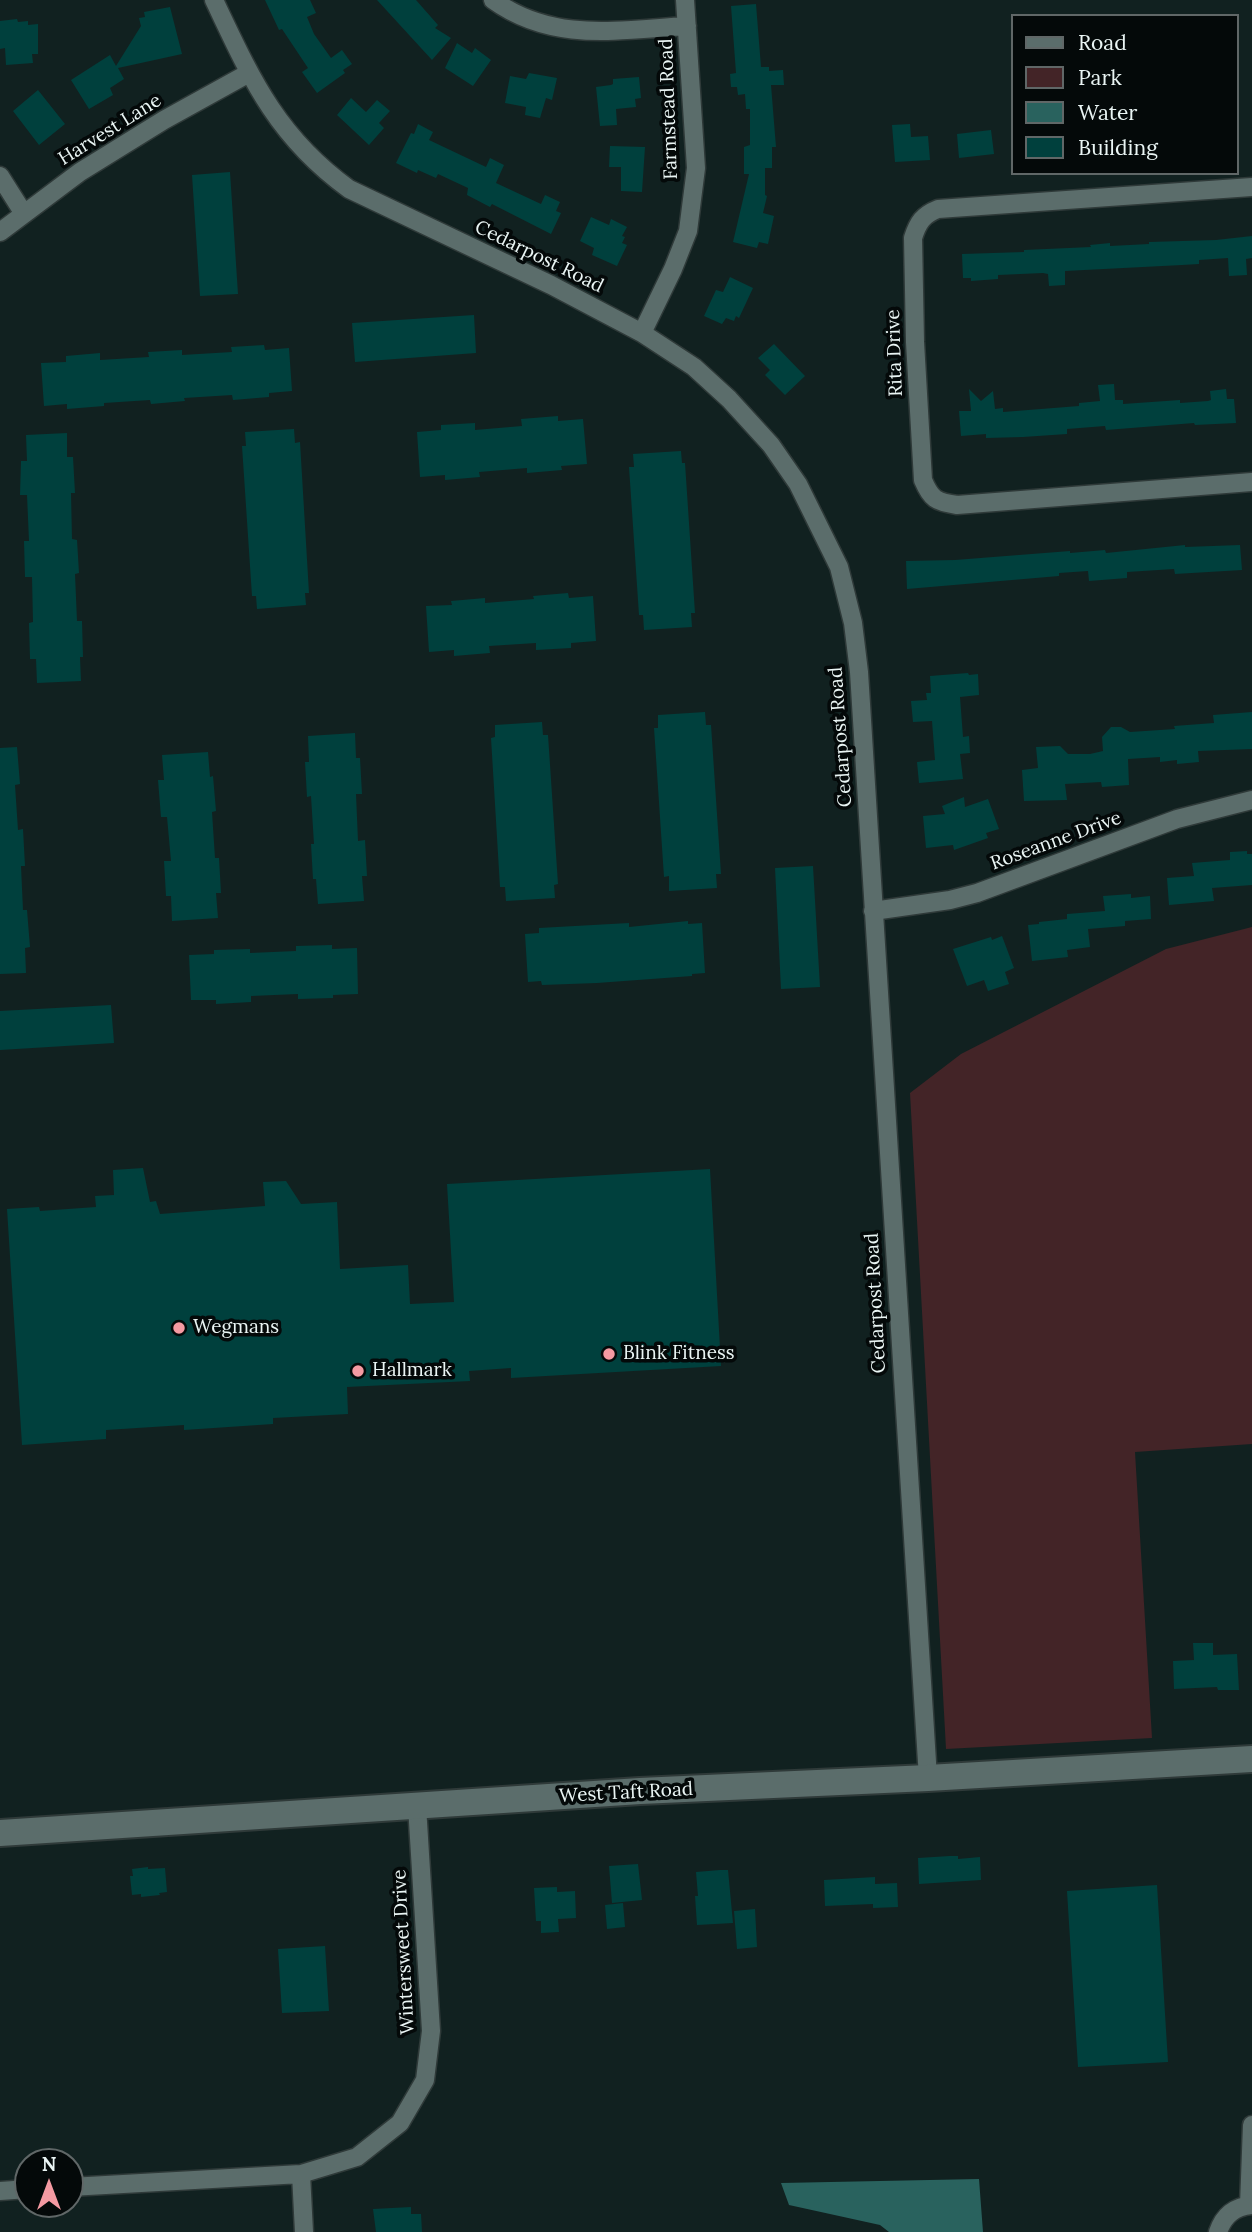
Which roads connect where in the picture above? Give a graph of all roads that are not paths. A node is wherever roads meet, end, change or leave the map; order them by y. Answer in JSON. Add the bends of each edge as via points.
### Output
{"nodes":[{"id":1,"x":214,"y":0,"type":"edge"},
{"id":2,"x":492,"y":0,"type":"edge"},
{"id":3,"x":685,"y":0,"type":"edge"},
{"id":4,"x":687,"y":26,"type":"junction"},
{"id":5,"x":249,"y":73,"type":"junction"},
{"id":6,"x":0,"y":176,"type":"edge"},
{"id":7,"x":1252,"y":187,"type":"edge"},
{"id":8,"x":24,"y":214,"type":"junction"},
{"id":9,"x":0,"y":232,"type":"edge"},
{"id":10,"x":642,"y":333,"type":"junction"},
{"id":11,"x":1252,"y":482,"type":"edge"},
{"id":12,"x":1252,"y":800,"type":"edge"},
{"id":13,"x":873,"y":911,"type":"junction"},
{"id":14,"x":1252,"y":1759,"type":"edge"},
{"id":15,"x":928,"y":1778,"type":"junction"},
{"id":16,"x":417,"y":1806,"type":"junction"},
{"id":17,"x":0,"y":1833,"type":"edge"},
{"id":18,"x":1252,"y":2125,"type":"edge"},
{"id":19,"x":301,"y":2174,"type":"junction"},
{"id":20,"x":84,"y":2186,"type":"edge"},
{"id":21,"x":1251,"y":2205,"type":"edge"},
{"id":22,"x":304,"y":2232,"type":"edge"},
{"id":23,"x":1218,"y":2232,"type":"edge"}],
"edges":[{"from":1,"to":5,"type":"street","name":"Cedarpost Road"},
{"from":2,"to":4,"type":"street","via":[[543,26],[582,32]]},
{"from":3,"to":4,"type":"street","name":"Farmstead Road"},
{"from":4,"to":10,"type":"street","name":"Farmstead Road","via":[[695,168],[688,231]]},
{"from":5,"to":8,"type":"street","name":"Harvest Lane","via":[[90,166]]},
{"from":5,"to":10,"type":"street","name":"Cedarpost Road","via":[[292,138],[349,189]]},
{"from":6,"to":8,"type":"street"},
{"from":7,"to":11,"type":"street","name":"Rita Drive","via":[[938,209],[925,215],[913,238],[923,480],[929,494],[940,502],[957,505]]},
{"from":8,"to":9,"type":"street","name":"Harvest Lane"},
{"from":10,"to":13,"type":"street","name":"Cedarpost Road","via":[[694,367],[771,445],[798,484],[839,567],[859,672]]},
{"from":12,"to":13,"type":"street","name":"Roseanne Drive","via":[[1177,819],[950,901]]},
{"from":13,"to":15,"type":"street","name":"Cedarpost Road"},
{"from":14,"to":15,"type":"main road","name":"West Taft Road"},
{"from":15,"to":16,"type":"main road","name":"West Taft Road"},
{"from":16,"to":17,"type":"main road","name":"West Taft Road"},
{"from":16,"to":19,"type":"street","name":"Wintersweet Drive","via":[[431,2031],[425,2080],[400,2123],[357,2157]]},
{"from":18,"to":21,"type":"street"},
{"from":19,"to":20,"type":"street","name":"Wintersweet Drive"},
{"from":19,"to":22,"type":"street"},
{"from":21,"to":23,"type":"street","via":[[1230,2212]]}]}
